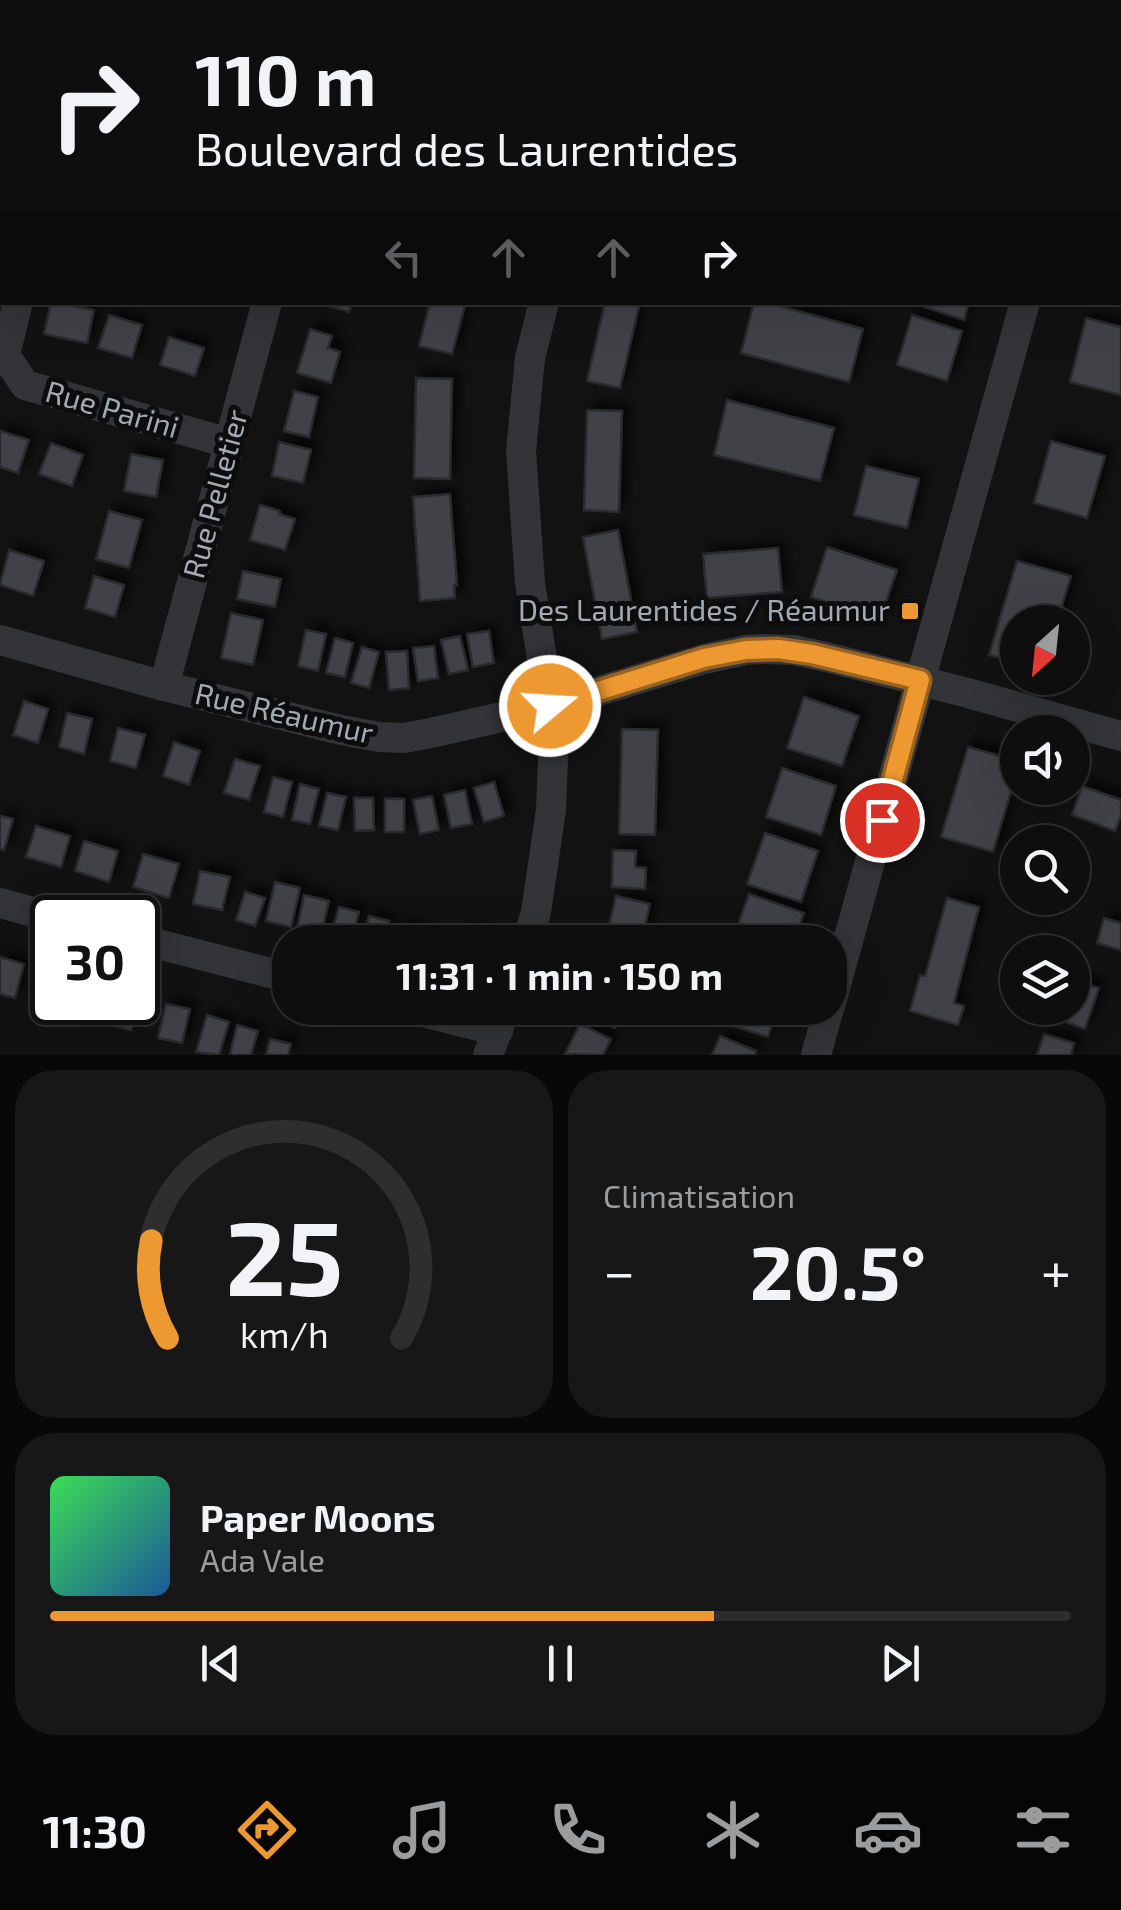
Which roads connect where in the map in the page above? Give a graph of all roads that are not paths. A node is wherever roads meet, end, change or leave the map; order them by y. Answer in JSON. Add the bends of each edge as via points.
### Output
{"nodes":[{"id":1,"x":17,"y":305,"type":"edge"},
{"id":2,"x":266,"y":305,"type":"edge"},
{"id":3,"x":543,"y":305,"type":"edge"},
{"id":4,"x":1024,"y":305,"type":"edge"},
{"id":5,"x":229,"y":443,"type":"junction"},
{"id":6,"x":0,"y":640,"type":"edge"},
{"id":7,"x":920,"y":680,"type":"junction"},
{"id":8,"x":164,"y":686,"type":"junction"},
{"id":9,"x":550,"y":706,"type":"junction"},
{"id":10,"x":1121,"y":736,"type":"edge"},
{"id":11,"x":0,"y":904,"type":"edge"},
{"id":12,"x":30,"y":912,"type":"edge"},
{"id":13,"x":532,"y":925,"type":"edge"},
{"id":14,"x":160,"y":945,"type":"edge"},
{"id":15,"x":847,"y":945,"type":"edge"},
{"id":16,"x":272,"y":973,"type":"edge"},
{"id":17,"x":825,"y":1025,"type":"edge"},
{"id":18,"x":816,"y":1055,"type":"edge"}],
"edges":[{"from":1,"to":5,"type":"street","name":"Rue Parini","via":[[4,355],[25,385]]},
{"from":2,"to":5,"type":"street","name":"Rue Pelletier"},
{"from":3,"to":9,"type":"street","via":[[530,358],[521,451],[530,582]]},
{"from":4,"to":7,"type":"street"},
{"from":5,"to":8,"type":"street","name":"Rue Pelletier"},
{"from":6,"to":8,"type":"street","name":"Rue Réaumur"},
{"from":7,"to":9,"type":"street","name":"Rue Réaumur","via":[[812,654],[746,650]]},
{"from":7,"to":10,"type":"street","name":"Rue Réaumur"},
{"from":7,"to":15,"type":"street"},
{"from":8,"to":9,"type":"street","name":"Rue Réaumur","via":[[378,737],[430,734]]},
{"from":9,"to":13,"type":"street","via":[[550,810]]},
{"from":11,"to":12,"type":"street"},
{"from":14,"to":16,"type":"street"},
{"from":17,"to":18,"type":"street"}]}
